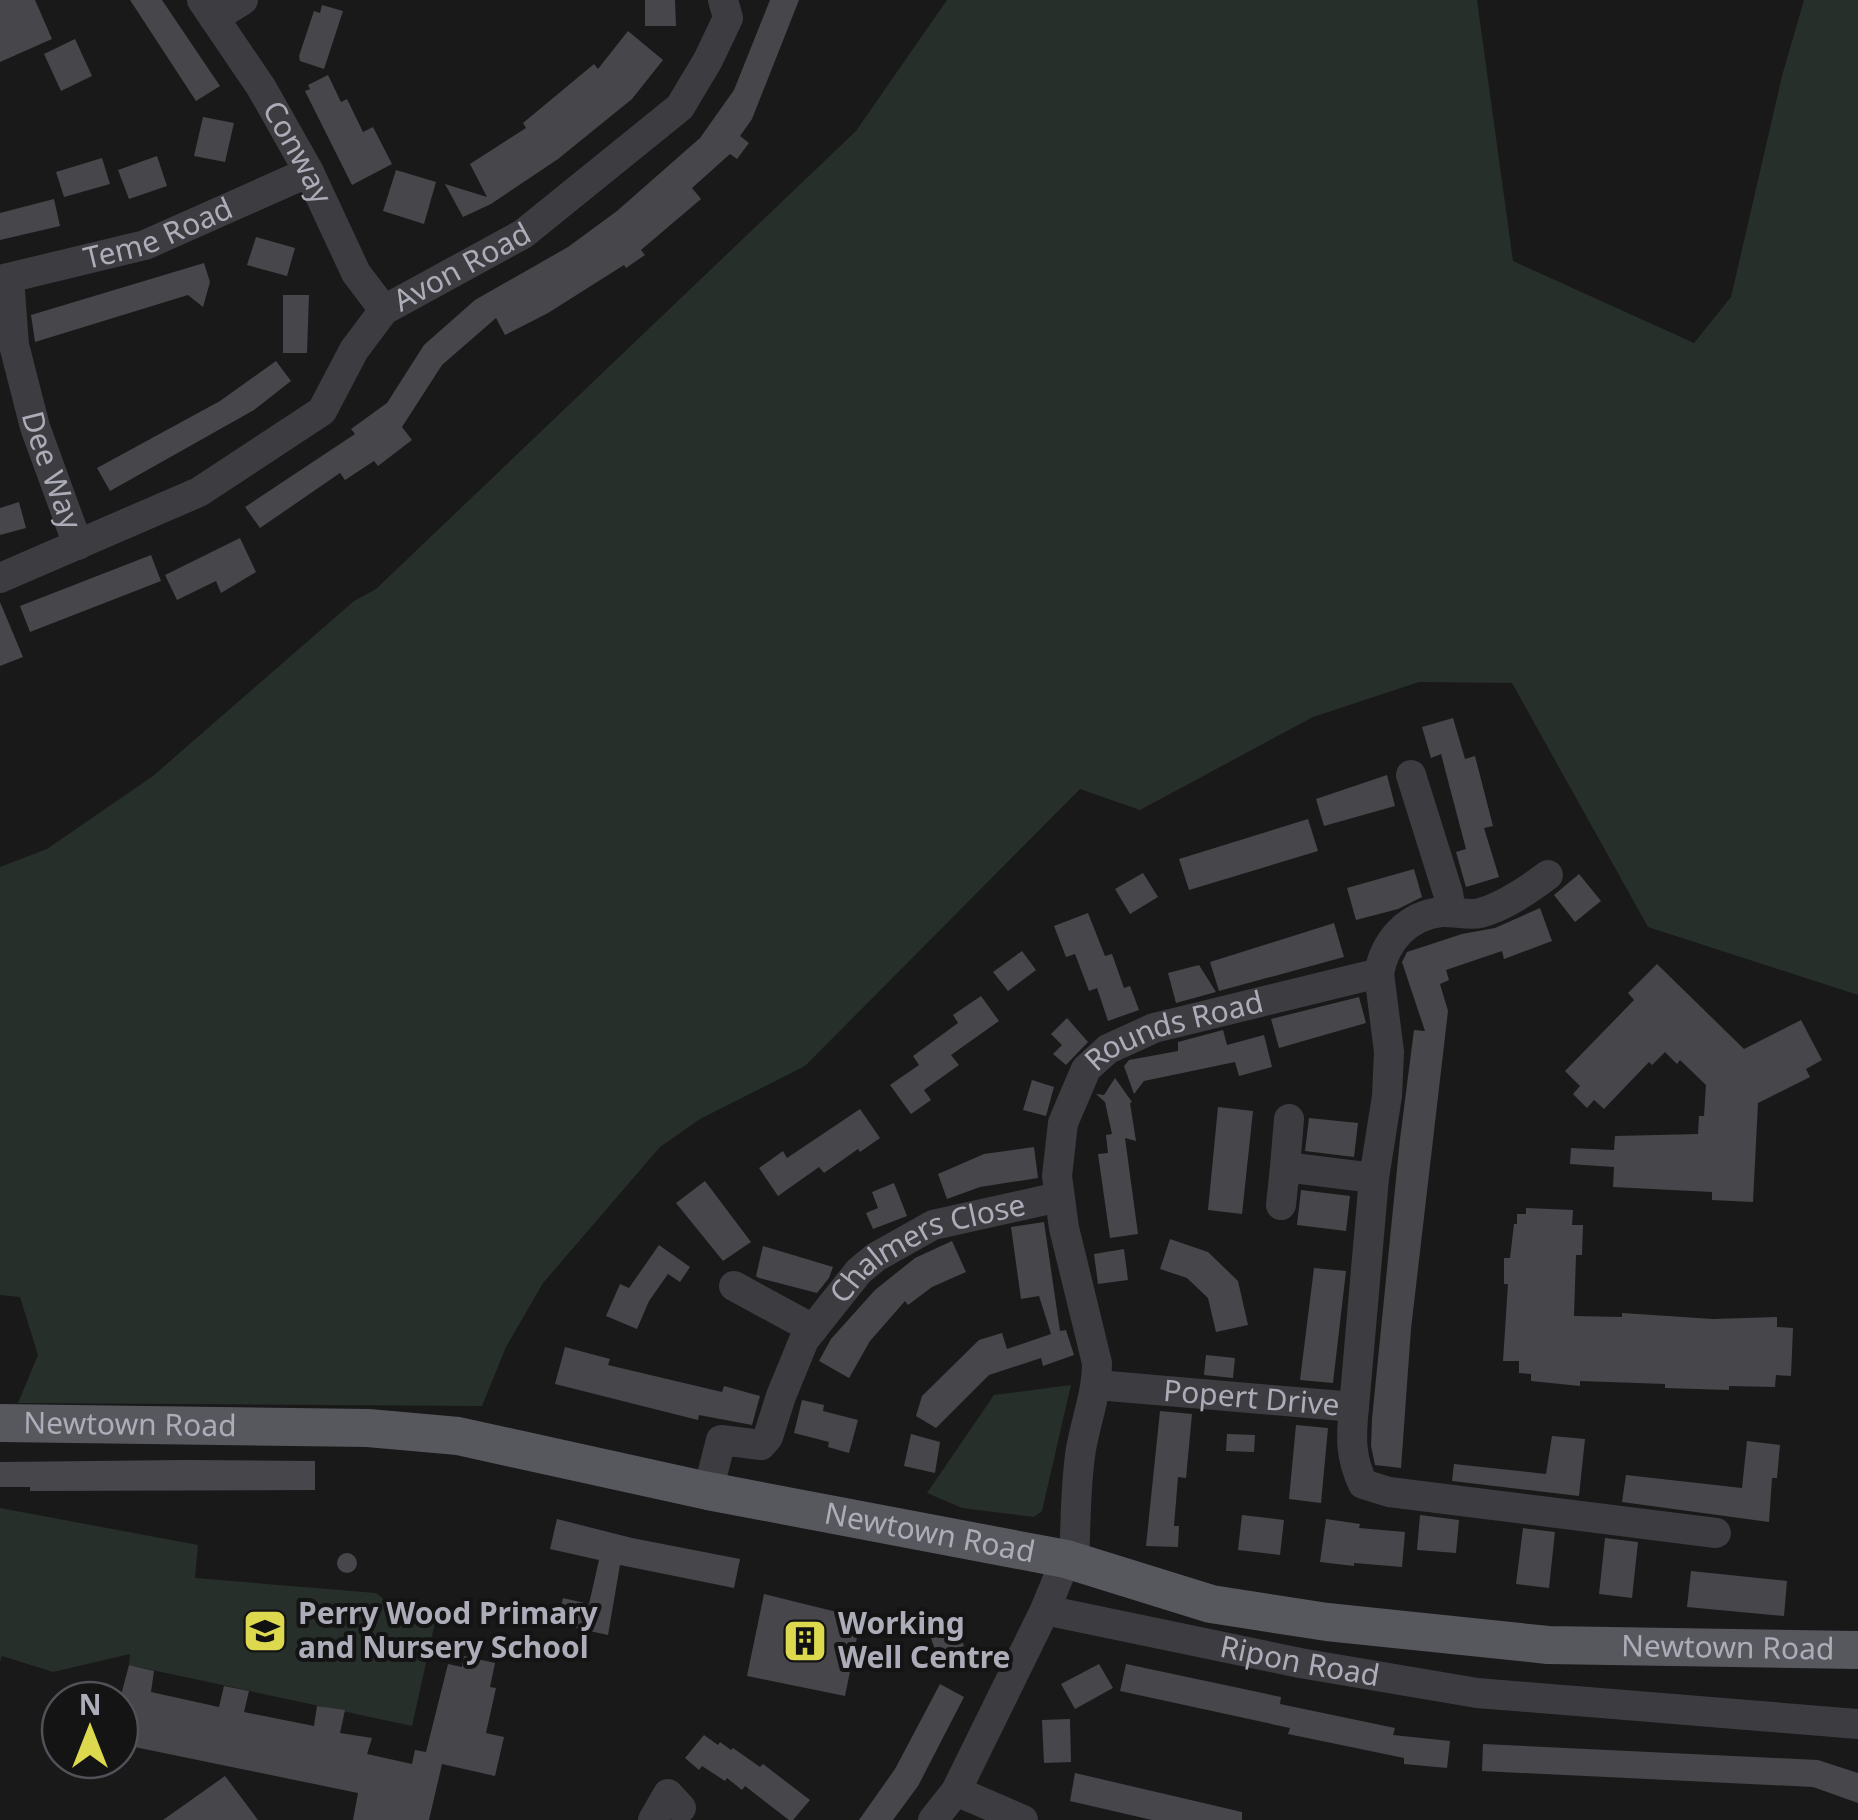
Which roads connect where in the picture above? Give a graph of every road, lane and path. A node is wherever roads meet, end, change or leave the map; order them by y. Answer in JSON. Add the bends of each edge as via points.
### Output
{"nodes":[{"id":1,"x":243,"y":0,"type":"edge"},
{"id":2,"x":723,"y":0,"type":"edge"},
{"id":3,"x":208,"y":9,"type":"edge"},
{"id":4,"x":310,"y":172,"type":"junction"},
{"id":5,"x":4,"y":279,"type":"edge"},
{"id":6,"x":384,"y":310,"type":"junction"},
{"id":7,"x":78,"y":545,"type":"junction"},
{"id":8,"x":0,"y":578,"type":"edge"},
{"id":9,"x":1411,"y":775,"type":"dead end"},
{"id":10,"x":1548,"y":875,"type":"dead end"},
{"id":11,"x":1450,"y":912,"type":"junction"},
{"id":12,"x":1379,"y":973,"type":"junction"},
{"id":13,"x":1289,"y":1120,"type":"dead end"},
{"id":14,"x":1285,"y":1167,"type":"junction"},
{"id":15,"x":1374,"y":1178,"type":"junction"},
{"id":16,"x":1059,"y":1197,"type":"junction"},
{"id":17,"x":1280,"y":1205,"type":"dead end"},
{"id":18,"x":734,"y":1286,"type":"dead end"},
{"id":19,"x":813,"y":1329,"type":"junction"},
{"id":20,"x":1097,"y":1385,"type":"junction"},
{"id":21,"x":1354,"y":1407,"type":"junction"},
{"id":22,"x":0,"y":1423,"type":"edge"},
{"id":23,"x":708,"y":1492,"type":"junction"},
{"id":24,"x":1716,"y":1533,"type":"dead end"},
{"id":25,"x":1070,"y":1560,"type":"junction"},
{"id":26,"x":1046,"y":1610,"type":"junction"},
{"id":27,"x":1858,"y":1650,"type":"edge"},
{"id":28,"x":1858,"y":1724,"type":"edge"},
{"id":29,"x":956,"y":1791,"type":"junction"},
{"id":30,"x":933,"y":1820,"type":"edge"},
{"id":31,"x":1023,"y":1820,"type":"edge"}],
"edges":[{"from":1,"to":3,"type":"street"},
{"from":2,"to":6,"type":"street","name":"Avon Road","via":[[728,18],[680,107],[523,234]]},
{"from":3,"to":4,"type":"street","name":"Conway"},
{"from":4,"to":5,"type":"street","name":"Teme Road","via":[[145,245]]},
{"from":4,"to":6,"type":"street","name":"Conway","via":[[356,272]]},
{"from":5,"to":7,"type":"street","name":"Dee Way","via":[[35,427]]},
{"from":6,"to":7,"type":"street","name":"Avon Road","via":[[322,410],[199,492]]},
{"from":7,"to":8,"type":"street","name":"Avon Road"},
{"from":9,"to":11,"type":"street"},
{"from":10,"to":11,"type":"street","via":[[1477,914]]},
{"from":11,"to":12,"type":"street","via":[[1400,929]]},
{"from":12,"to":15,"type":"street","name":"Popert Drive","via":[[1388,1096]]},
{"from":12,"to":16,"type":"street","name":"Rounds Road","via":[[1180,1020],[1104,1052],[1086,1068],[1063,1123]]},
{"from":13,"to":14,"type":"street"},
{"from":14,"to":15,"type":"street"},
{"from":14,"to":17,"type":"street"},
{"from":15,"to":21,"type":"street","name":"Popert Drive"},
{"from":16,"to":19,"type":"street","name":"Chalmers Close","via":[[953,1219],[905,1238],[859,1271]]},
{"from":16,"to":20,"type":"street","name":"Rounds Road"},
{"from":18,"to":19,"type":"street","name":"Chalmers Close"},
{"from":19,"to":23,"type":"street","name":"Chalmers Close","via":[[768,1437],[761,1446],[721,1440]]},
{"from":20,"to":21,"type":"street","name":"Popert Drive"},
{"from":20,"to":25,"type":"street","name":"Rounds Road","via":[[1084,1429]]},
{"from":21,"to":24,"type":"street","via":[[1352,1452],[1363,1484]]},
{"from":22,"to":23,"type":"main road","name":"Newtown Road","via":[[368,1428],[458,1436]]},
{"from":23,"to":25,"type":"main road","name":"Newtown Road"},
{"from":25,"to":26,"type":"street","name":"Rounds Road"},
{"from":25,"to":27,"type":"main road","name":"Newtown Road","via":[[1211,1604],[1326,1622],[1548,1645]]},
{"from":26,"to":28,"type":"street","name":"Ripon Road","via":[[1477,1693],[1547,1692]]},
{"from":26,"to":29,"type":"street","name":"Rounds Road"},
{"from":29,"to":30,"type":"street","name":"Rounds Road"},
{"from":29,"to":31,"type":"street"}]}
